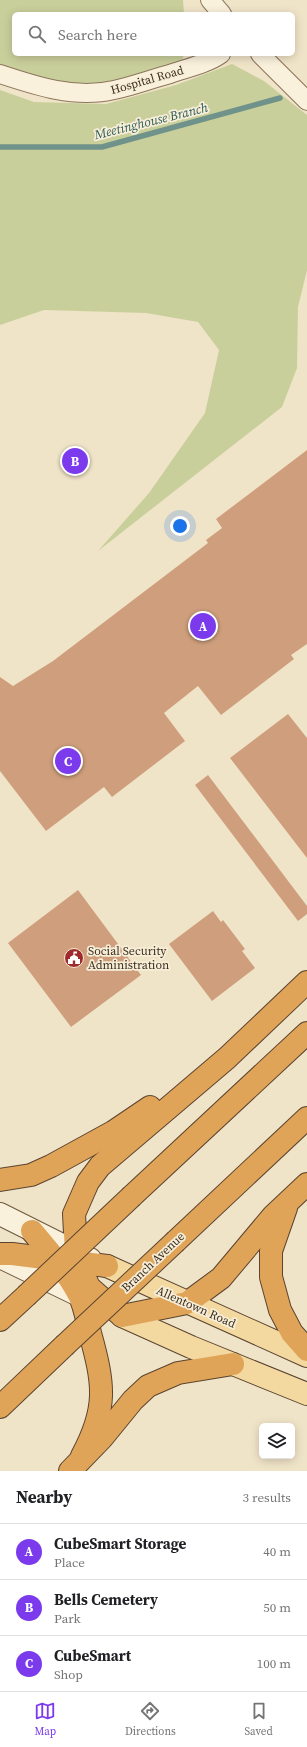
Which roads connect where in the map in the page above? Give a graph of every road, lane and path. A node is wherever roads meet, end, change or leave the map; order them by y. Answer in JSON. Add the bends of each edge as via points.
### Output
{"nodes":[{"id":1,"x":210,"y":0,"type":"edge"},
{"id":2,"x":220,"y":12,"type":"edge"},
{"id":3,"x":216,"y":56,"type":"edge"},
{"id":4,"x":262,"y":56,"type":"edge"},
{"id":5,"x":0,"y":74,"type":"edge"},
{"id":6,"x":307,"y":101,"type":"edge"},
{"id":7,"x":307,"y":982,"type":"edge"},
{"id":8,"x":274,"y":1014,"type":"junction"},
{"id":9,"x":307,"y":1033,"type":"edge"},
{"id":10,"x":307,"y":1118,"type":"edge"},
{"id":11,"x":0,"y":1180,"type":"edge"},
{"id":12,"x":307,"y":1184,"type":"edge"},
{"id":13,"x":289,"y":1201,"type":"junction"},
{"id":14,"x":0,"y":1214,"type":"edge"},
{"id":15,"x":32,"y":1231,"type":"junction"},
{"id":16,"x":0,"y":1254,"type":"edge"},
{"id":17,"x":0,"y":1257,"type":"edge"},
{"id":18,"x":77,"y":1257,"type":"junction"},
{"id":19,"x":56,"y":1260,"type":"junction"},
{"id":20,"x":80,"y":1296,"type":"junction"},
{"id":21,"x":187,"y":1303,"type":"junction"},
{"id":22,"x":122,"y":1316,"type":"junction"},
{"id":23,"x":0,"y":1320,"type":"edge"},
{"id":24,"x":307,"y":1350,"type":"edge"},
{"id":25,"x":307,"y":1356,"type":"edge"},
{"id":26,"x":233,"y":1364,"type":"junction"},
{"id":27,"x":307,"y":1394,"type":"edge"},
{"id":28,"x":0,"y":1407,"type":"edge"},
{"id":29,"x":76,"y":1464,"type":"edge"}],
"edges":[{"from":1,"to":2,"type":"street"},
{"from":3,"to":5,"type":"street","name":"Hospital Road","via":[[194,66],[96,93],[38,87]]},
{"from":4,"to":6,"type":"street"},
{"from":7,"to":8,"type":"highway"},
{"from":8,"to":11,"type":"highway","via":[[114,1132],[31,1175]]},
{"from":8,"to":18,"type":"highway","via":[[178,1101],[100,1166],[85,1187],[74,1214]]},
{"from":9,"to":23,"type":"highway","bridge":true},
{"from":10,"to":28,"type":"highway","name":"Branch Avenue","bridge":true},
{"from":12,"to":13,"type":"highway"},
{"from":13,"to":21,"type":"highway","via":[[273,1216],[221,1278]]},
{"from":13,"to":24,"type":"highway","via":[[271,1252],[271,1277],[280,1310],[292,1334]]},
{"from":14,"to":15,"type":"main road","name":"Allentown Road"},
{"from":15,"to":18,"type":"main road","name":"Allentown Road"},
{"from":15,"to":19,"type":"highway"},
{"from":16,"to":19,"type":"highway"},
{"from":17,"to":20,"type":"main road"},
{"from":18,"to":19,"type":"highway"},
{"from":18,"to":21,"type":"main road","name":"Allentown Road","via":[[107,1266]]},
{"from":18,"to":22,"type":"highway","via":[[89,1287]]},
{"from":19,"to":20,"type":"highway"},
{"from":20,"to":22,"type":"main road"},
{"from":20,"to":29,"type":"highway","via":[[100,1367],[102,1392],[97,1427]]},
{"from":21,"to":22,"type":"highway"},
{"from":21,"to":25,"type":"main road","name":"Allentown Road"},
{"from":22,"to":26,"type":"main road"},
{"from":26,"to":27,"type":"main road"},
{"from":26,"to":29,"type":"highway","via":[[178,1372],[148,1386]]}]}
